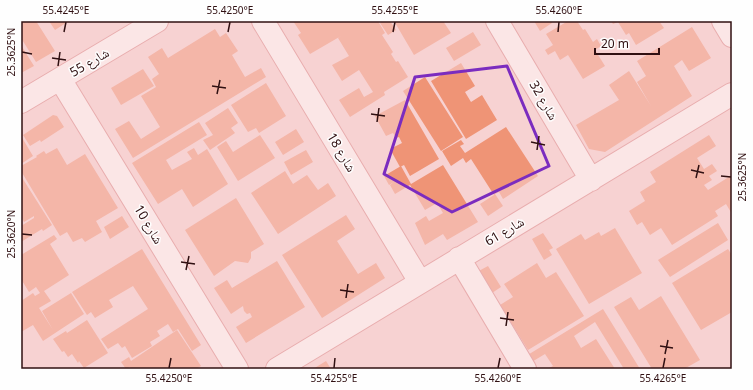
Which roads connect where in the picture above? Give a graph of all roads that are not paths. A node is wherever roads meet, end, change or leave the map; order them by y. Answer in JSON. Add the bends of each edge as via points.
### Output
{"nodes":[{"id":1,"x":157,"y":21,"type":"edge"},
{"id":2,"x":263,"y":21,"type":"edge"},
{"id":3,"x":497,"y":21,"type":"edge"},
{"id":4,"x":723,"y":21,"type":"edge"},
{"id":5,"x":732,"y":36,"type":"edge"},
{"id":6,"x":60,"y":79,"type":"junction"},
{"id":7,"x":732,"y":94,"type":"edge"},
{"id":8,"x":21,"y":102,"type":"edge"},
{"id":9,"x":591,"y":180,"type":"junction"},
{"id":10,"x":459,"y":258,"type":"junction"},
{"id":11,"x":420,"y":282,"type":"junction"},
{"id":12,"x":237,"y":369,"type":"edge"},
{"id":13,"x":276,"y":369,"type":"edge"},
{"id":14,"x":525,"y":369,"type":"edge"}],
"edges":[{"from":1,"to":6,"type":"street","name":"شارع 55"},
{"from":2,"to":11,"type":"street","name":"شارع 18"},
{"from":3,"to":9,"type":"street","name":"شارع 32"},
{"from":4,"to":5,"type":"street"},
{"from":6,"to":8,"type":"street","name":"شارع 55"},
{"from":6,"to":12,"type":"street","name":"شارع 10"},
{"from":7,"to":9,"type":"street","name":"شارع 61"},
{"from":9,"to":10,"type":"street","name":"شارع 61"},
{"from":10,"to":11,"type":"street","name":"شارع 61"},
{"from":10,"to":14,"type":"street"},
{"from":11,"to":13,"type":"street","name":"شارع 61"}]}
